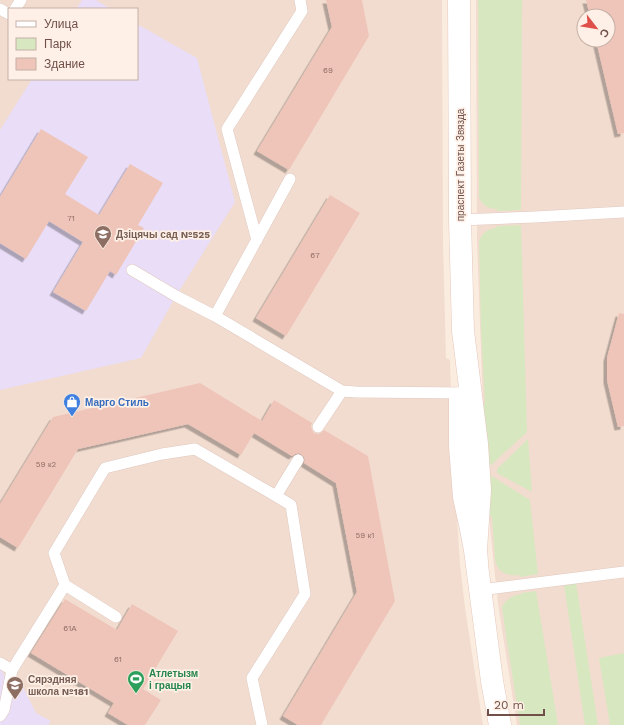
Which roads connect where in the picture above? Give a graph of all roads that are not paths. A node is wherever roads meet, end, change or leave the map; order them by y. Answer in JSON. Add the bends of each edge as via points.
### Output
{"nodes":[{"id":1,"x":300,"y":0,"type":"edge"},
{"id":2,"x":459,"y":0,"type":"edge"},
{"id":3,"x":290,"y":179,"type":"dead end"},
{"id":4,"x":624,"y":212,"type":"edge"},
{"id":5,"x":460,"y":220,"type":"junction"},
{"id":6,"x":257,"y":240,"type":"junction"},
{"id":7,"x":132,"y":270,"type":"dead end"},
{"id":8,"x":215,"y":316,"type":"junction"},
{"id":9,"x":342,"y":391,"type":"junction"},
{"id":10,"x":465,"y":393,"type":"junction"},
{"id":11,"x":318,"y":427,"type":"dead end"},
{"id":12,"x":298,"y":460,"type":"dead end"},
{"id":13,"x":276,"y":496,"type":"junction"},
{"id":14,"x":624,"y":572,"type":"edge"},
{"id":15,"x":65,"y":584,"type":"junction"},
{"id":16,"x":480,"y":590,"type":"junction"},
{"id":17,"x":116,"y":617,"type":"dead end"},
{"id":18,"x":0,"y":663,"type":"edge"},
{"id":19,"x":12,"y":670,"type":"junction"},
{"id":20,"x":0,"y":716,"type":"edge"},
{"id":21,"x":262,"y":725,"type":"edge"},
{"id":22,"x":500,"y":725,"type":"edge"}],
"edges":[{"from":1,"to":6,"type":"lane","via":[[302,11],[227,129]]},
{"from":2,"to":5,"type":"main road","name":"праспект Газеты Звязда"},
{"from":3,"to":6,"type":"lane"},
{"from":4,"to":5,"type":"lane"},
{"from":5,"to":10,"type":"main road","name":"праспект Газеты Звязда"},
{"from":6,"to":8,"type":"lane"},
{"from":7,"to":8,"type":"lane"},
{"from":8,"to":9,"type":"lane"},
{"from":9,"to":10,"type":"lane"},
{"from":9,"to":11,"type":"lane"},
{"from":10,"to":16,"type":"main road","name":"праспект Газеты Звязда","via":[[459,430],[463,489]]},
{"from":12,"to":13,"type":"lane"},
{"from":13,"to":15,"type":"lane","via":[[195,448],[105,468],[54,553]]},
{"from":13,"to":21,"type":"lane","via":[[291,505],[305,594],[252,678]]},
{"from":14,"to":16,"type":"lane"},
{"from":15,"to":17,"type":"lane"},
{"from":15,"to":19,"type":"lane"},
{"from":16,"to":22,"type":"main road","name":"праспект Газеты Звязда"},
{"from":18,"to":19,"type":"lane"},
{"from":19,"to":20,"type":"lane","via":[[4,710]]}]}
